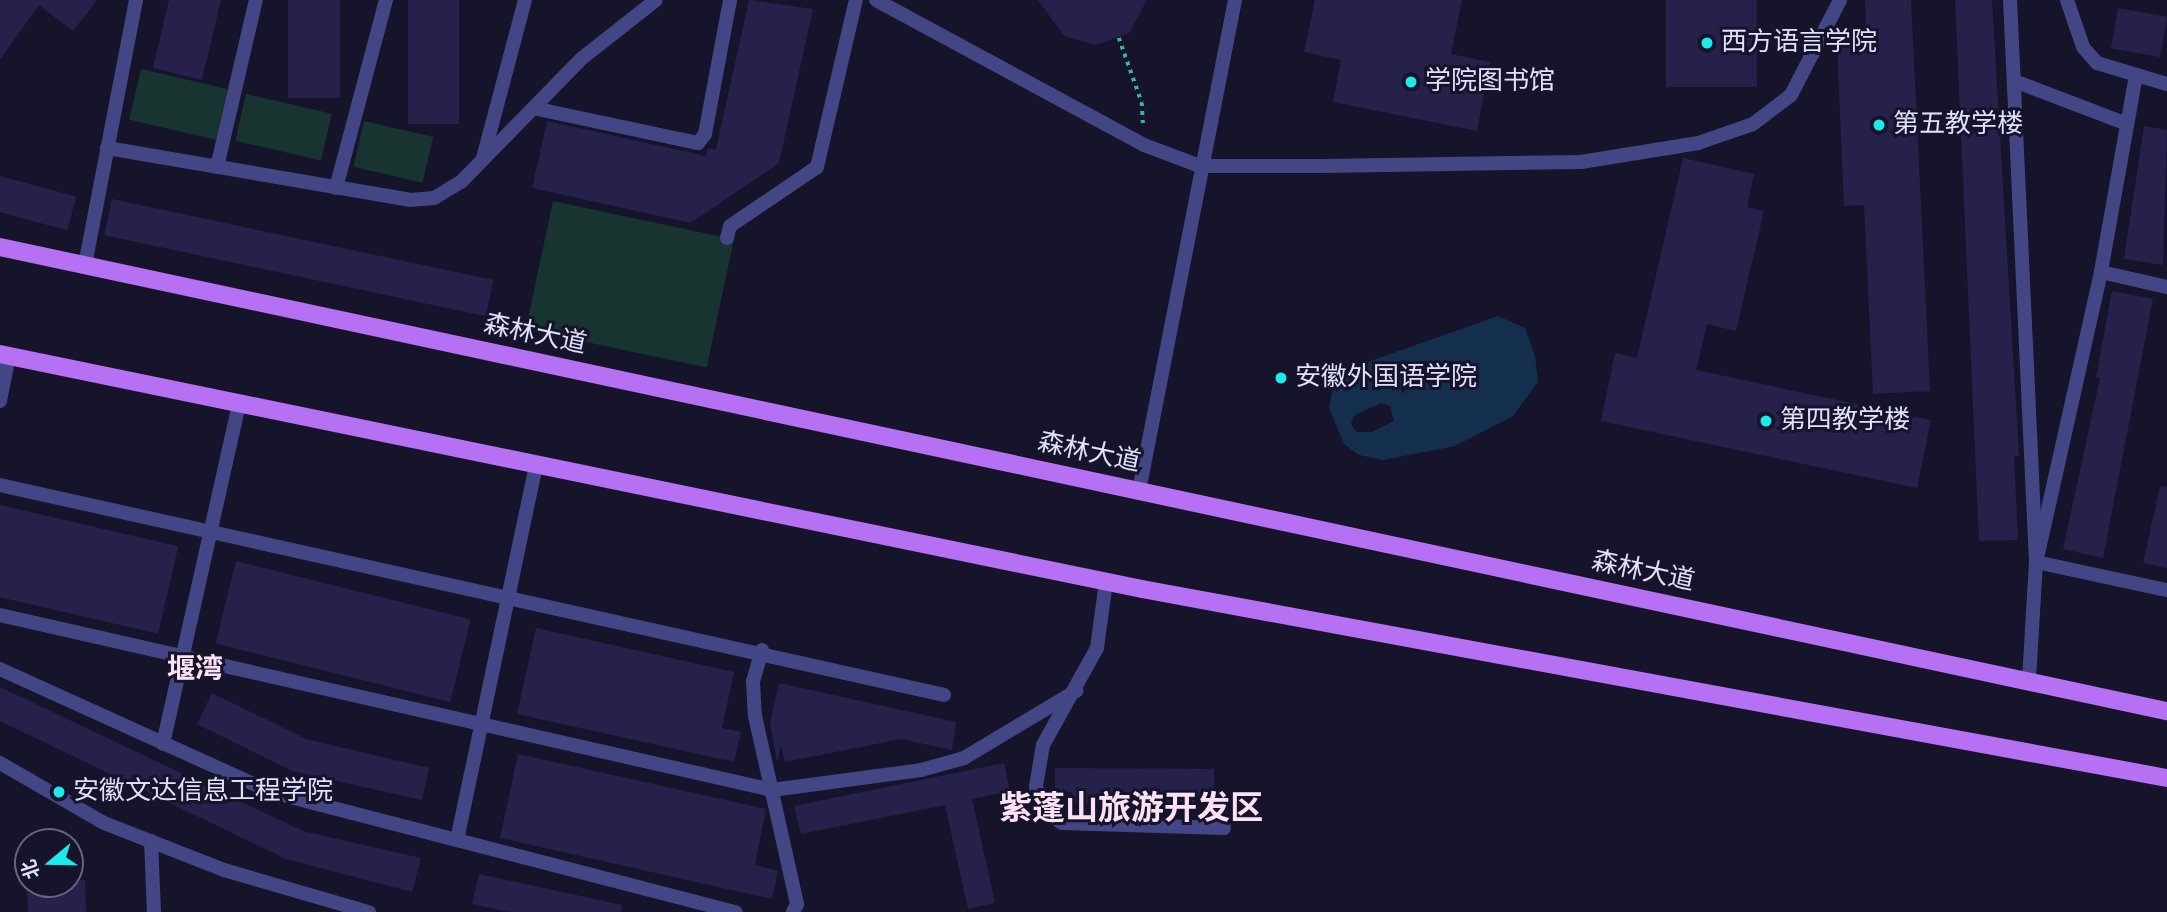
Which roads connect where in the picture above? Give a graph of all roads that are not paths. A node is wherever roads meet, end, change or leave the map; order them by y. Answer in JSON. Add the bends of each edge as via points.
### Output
{"nodes":[{"id":1,"x":136,"y":0,"type":"edge"},
{"id":2,"x":256,"y":0,"type":"edge"},
{"id":3,"x":386,"y":0,"type":"edge"},
{"id":4,"x":525,"y":0,"type":"edge"},
{"id":5,"x":656,"y":0,"type":"edge"},
{"id":6,"x":730,"y":0,"type":"edge"},
{"id":7,"x":856,"y":0,"type":"edge"},
{"id":8,"x":876,"y":0,"type":"edge"},
{"id":9,"x":1236,"y":0,"type":"edge"},
{"id":10,"x":1840,"y":0,"type":"edge"},
{"id":11,"x":2010,"y":0,"type":"edge"},
{"id":12,"x":2067,"y":0,"type":"edge"},
{"id":13,"x":2136,"y":75,"type":"junction"},
{"id":14,"x":2014,"y":81,"type":"junction"},
{"id":15,"x":2167,"y":84,"type":"edge"},
{"id":16,"x":533,"y":108,"type":"junction"},
{"id":17,"x":2127,"y":124,"type":"junction"},
{"id":18,"x":107,"y":148,"type":"junction"},
{"id":19,"x":483,"y":160,"type":"junction"},
{"id":20,"x":1200,"y":166,"type":"junction"},
{"id":21,"x":217,"y":167,"type":"junction"},
{"id":22,"x":337,"y":188,"type":"junction"},
{"id":23,"x":727,"y":238,"type":"dead end"},
{"id":24,"x":0,"y":247,"type":"edge"},
{"id":25,"x":85,"y":265,"type":"junction"},
{"id":26,"x":2101,"y":272,"type":"junction"},
{"id":27,"x":2167,"y":287,"type":"edge"},
{"id":28,"x":5,"y":355,"type":"edge"},
{"id":29,"x":0,"y":401,"type":"edge"},
{"id":30,"x":239,"y":404,"type":"junction"},
{"id":31,"x":536,"y":464,"type":"junction"},
{"id":32,"x":0,"y":485,"type":"edge"},
{"id":33,"x":1139,"y":491,"type":"junction"},
{"id":34,"x":212,"y":531,"type":"junction"},
{"id":35,"x":2036,"y":562,"type":"junction"},
{"id":36,"x":1106,"y":582,"type":"junction"},
{"id":37,"x":2167,"y":590,"type":"edge"},
{"id":38,"x":508,"y":595,"type":"junction"},
{"id":39,"x":0,"y":615,"type":"edge"},
{"id":40,"x":762,"y":650,"type":"junction"},
{"id":41,"x":184,"y":657,"type":"junction"},
{"id":42,"x":0,"y":669,"type":"edge"},
{"id":43,"x":2029,"y":681,"type":"junction"},
{"id":44,"x":1076,"y":691,"type":"junction"},
{"id":45,"x":944,"y":695,"type":"dead end"},
{"id":46,"x":2167,"y":711,"type":"edge"},
{"id":47,"x":480,"y":724,"type":"junction"},
{"id":48,"x":163,"y":744,"type":"junction"},
{"id":49,"x":0,"y":763,"type":"edge"},
{"id":50,"x":2167,"y":778,"type":"edge"},
{"id":51,"x":772,"y":790,"type":"junction"},
{"id":52,"x":1224,"y":828,"type":"dead end"},
{"id":53,"x":457,"y":840,"type":"junction"},
{"id":54,"x":151,"y":841,"type":"junction"},
{"id":55,"x":154,"y":912,"type":"edge"},
{"id":56,"x":369,"y":912,"type":"edge"},
{"id":57,"x":736,"y":912,"type":"edge"},
{"id":58,"x":793,"y":912,"type":"edge"}],
"edges":[{"from":1,"to":18,"type":"street"},
{"from":2,"to":21,"type":"street"},
{"from":3,"to":22,"type":"street"},
{"from":4,"to":19,"type":"street"},
{"from":5,"to":16,"type":"street","via":[[591,50]]},
{"from":6,"to":16,"type":"street","via":[[705,134],[698,143]]},
{"from":7,"to":23,"type":"street","via":[[817,167],[730,226]]},
{"from":8,"to":20,"type":"street","via":[[1144,145]]},
{"from":9,"to":20,"type":"street"},
{"from":10,"to":20,"type":"street","via":[[1791,95],[1753,124],[1698,143],[1581,162]]},
{"from":11,"to":14,"type":"street"},
{"from":12,"to":13,"type":"street","via":[[2083,47],[2097,63]]},
{"from":13,"to":15,"type":"street"},
{"from":13,"to":17,"type":"street"},
{"from":14,"to":17,"type":"street"},
{"from":14,"to":35,"type":"street"},
{"from":16,"to":19,"type":"street"},
{"from":17,"to":26,"type":"street"},
{"from":18,"to":21,"type":"street"},
{"from":18,"to":25,"type":"street"},
{"from":19,"to":22,"type":"street","via":[[433,198],[410,200]]},
{"from":20,"to":33,"type":"street"},
{"from":21,"to":22,"type":"street"},
{"from":24,"to":25,"type":"main road","name":"森林大道"},
{"from":25,"to":33,"type":"main road","name":"森林大道"},
{"from":26,"to":27,"type":"street"},
{"from":26,"to":35,"type":"street"},
{"from":28,"to":29,"type":"street"},
{"from":28,"to":30,"type":"main road"},
{"from":30,"to":31,"type":"main road"},
{"from":30,"to":34,"type":"street"},
{"from":31,"to":36,"type":"main road"},
{"from":31,"to":38,"type":"street"},
{"from":32,"to":34,"type":"street"},
{"from":33,"to":43,"type":"main road","name":"森林大道"},
{"from":34,"to":38,"type":"street"},
{"from":34,"to":41,"type":"street"},
{"from":35,"to":37,"type":"street"},
{"from":35,"to":43,"type":"street"},
{"from":36,"to":44,"type":"street","via":[[1097,648]]},
{"from":36,"to":50,"type":"main road"},
{"from":38,"to":40,"type":"street"},
{"from":38,"to":47,"type":"street"},
{"from":39,"to":41,"type":"street"},
{"from":40,"to":45,"type":"street"},
{"from":40,"to":51,"type":"street","via":[[753,681],[755,716]]},
{"from":41,"to":47,"type":"street"},
{"from":41,"to":48,"type":"street"},
{"from":42,"to":48,"type":"street"},
{"from":43,"to":46,"type":"main road","name":"森林大道"},
{"from":44,"to":51,"type":"street","via":[[964,758],[920,770]]},
{"from":44,"to":52,"type":"street","via":[[1043,745],[1036,786],[1042,809],[1062,823]]},
{"from":47,"to":51,"type":"street"},
{"from":47,"to":53,"type":"street"},
{"from":48,"to":53,"type":"street","via":[[271,792]]},
{"from":49,"to":54,"type":"street","via":[[104,822]]},
{"from":51,"to":58,"type":"street","via":[[797,904]]},
{"from":53,"to":57,"type":"street"},
{"from":54,"to":55,"type":"street"},
{"from":54,"to":56,"type":"street","via":[[224,870]]}]}
